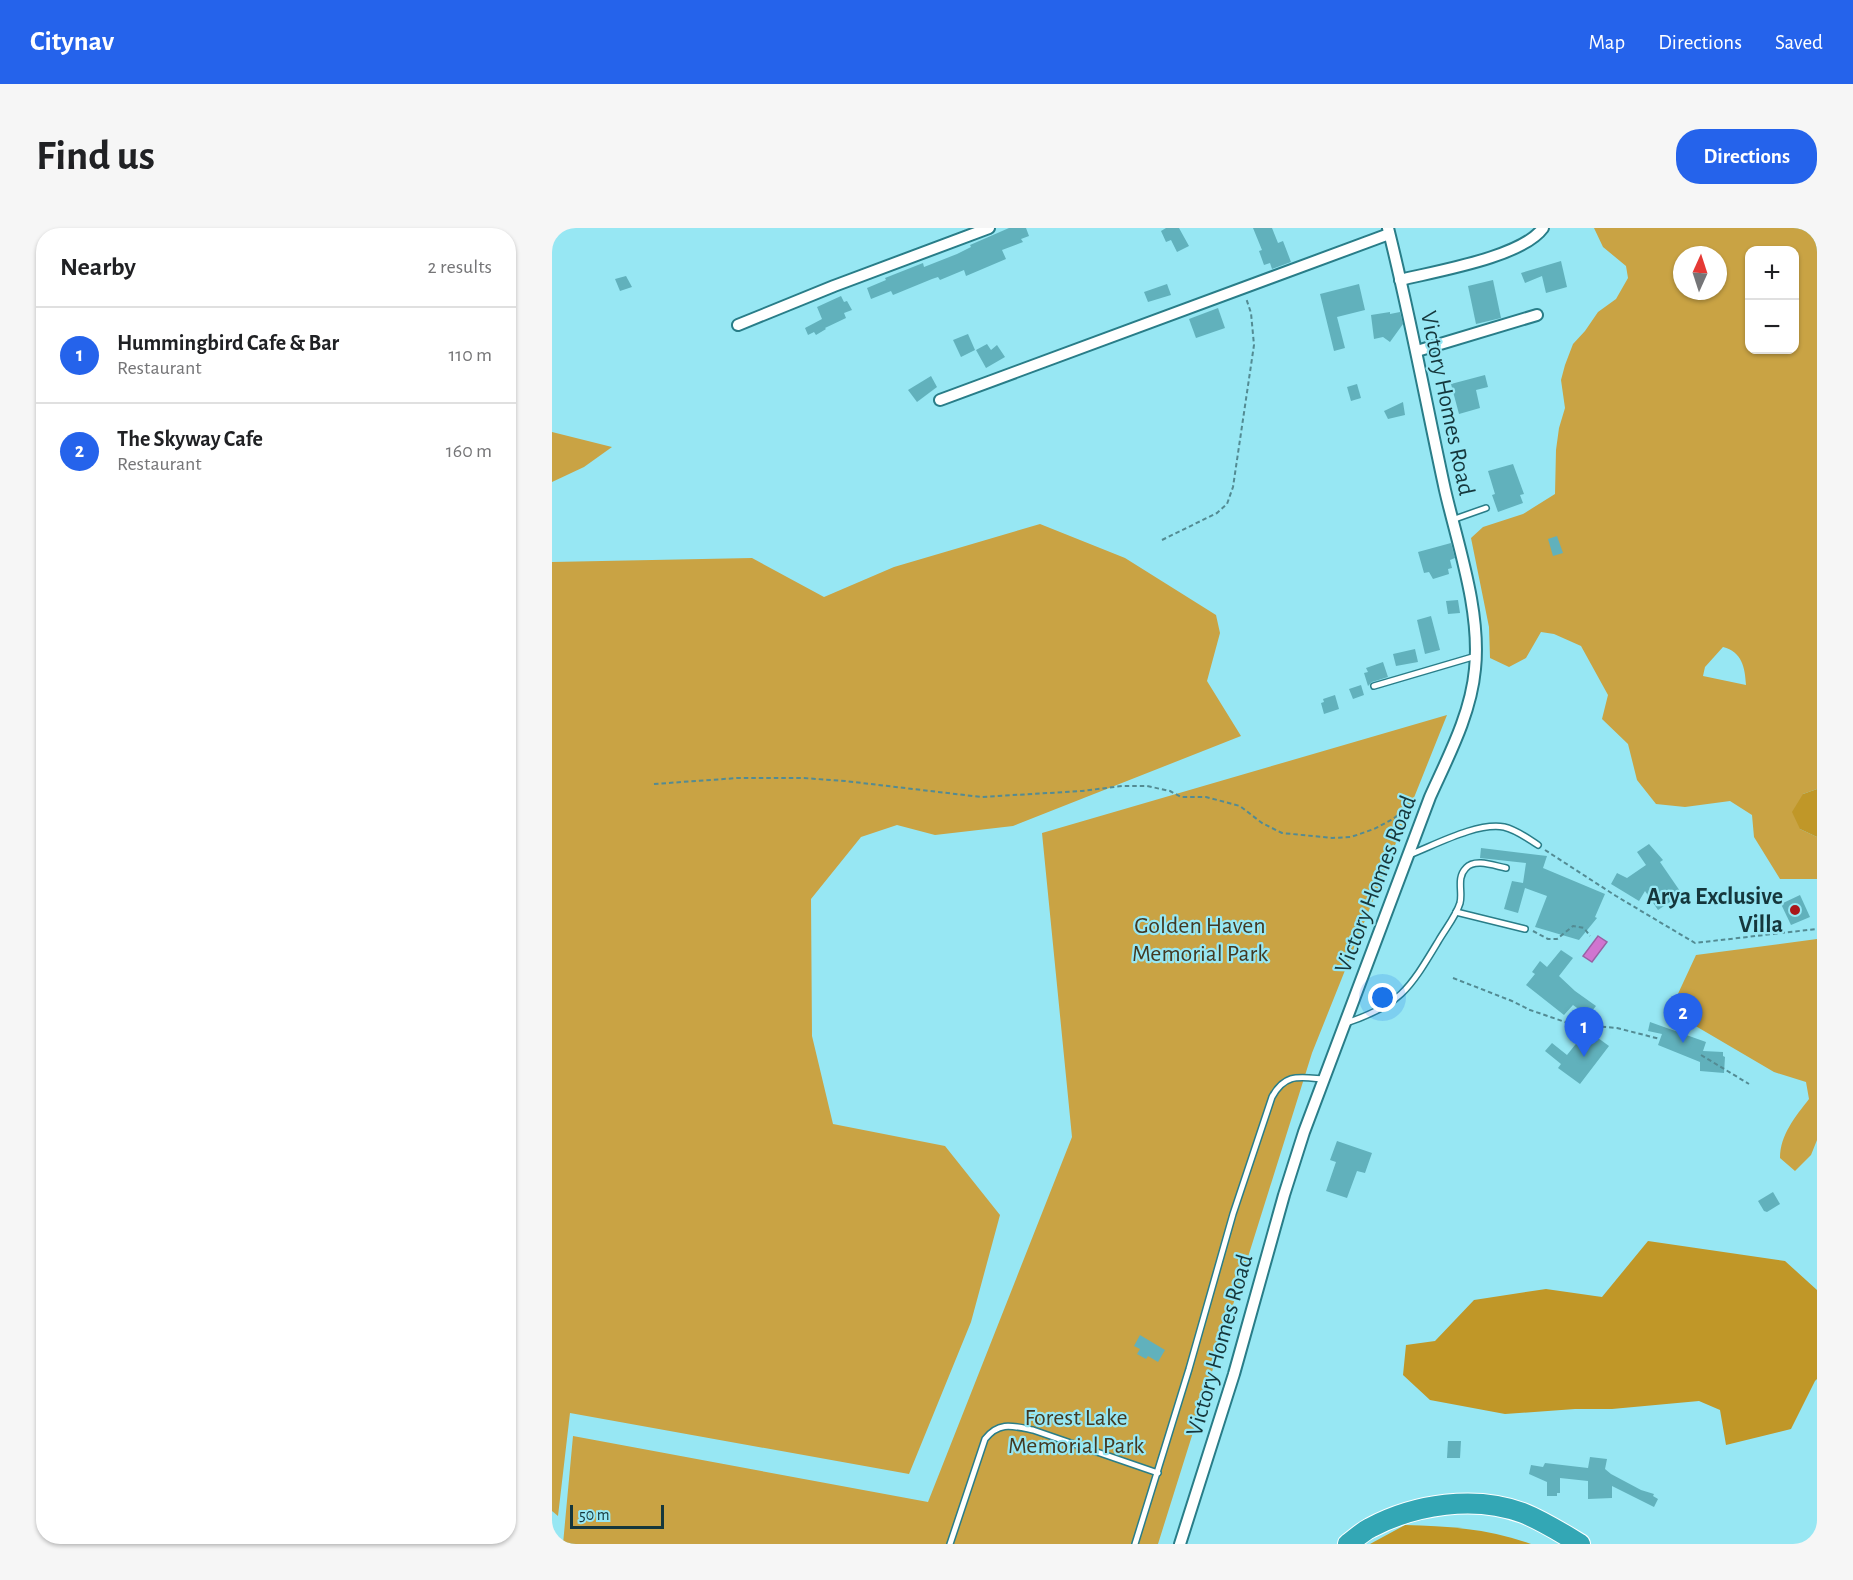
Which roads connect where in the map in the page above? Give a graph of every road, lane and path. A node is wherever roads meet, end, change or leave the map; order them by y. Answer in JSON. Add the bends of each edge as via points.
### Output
{"nodes":[{"id":1,"x":989,"y":228,"type":"edge"},
{"id":2,"x":1543,"y":228,"type":"edge"},
{"id":3,"x":1388,"y":231,"type":"edge"},
{"id":4,"x":1400,"y":280,"type":"junction"},
{"id":5,"x":1242,"y":287,"type":"junction"},
{"id":6,"x":1537,"y":315,"type":"dead end"},
{"id":7,"x":738,"y":325,"type":"dead end"},
{"id":8,"x":1417,"y":351,"type":"junction"},
{"id":9,"x":940,"y":400,"type":"dead end"},
{"id":10,"x":1486,"y":508,"type":"dead end"},
{"id":11,"x":1452,"y":520,"type":"junction"},
{"id":12,"x":1162,"y":540,"type":"dead end"},
{"id":13,"x":1476,"y":656,"type":"junction"},
{"id":14,"x":1374,"y":686,"type":"dead end"},
{"id":15,"x":654,"y":784,"type":"dead end"},
{"id":16,"x":1430,"y":798,"type":"junction"},
{"id":17,"x":1538,"y":845,"type":"joint"},
{"id":18,"x":1409,"y":855,"type":"junction"},
{"id":19,"x":1506,"y":868,"type":"dead end"},
{"id":20,"x":1456,"y":912,"type":"junction"},
{"id":21,"x":1525,"y":929,"type":"joint"},
{"id":22,"x":1816,"y":929,"type":"edge"},
{"id":23,"x":1590,"y":936,"type":"dead end"},
{"id":24,"x":1453,"y":978,"type":"dead end"},
{"id":25,"x":1344,"y":1024,"type":"junction"},
{"id":26,"x":1660,"y":1039,"type":"dead end"},
{"id":27,"x":1701,"y":1055,"type":"dead end"},
{"id":28,"x":1323,"y":1079,"type":"junction"},
{"id":29,"x":1749,"y":1084,"type":"dead end"},
{"id":30,"x":1158,"y":1473,"type":"junction"},
{"id":31,"x":950,"y":1544,"type":"edge"},
{"id":32,"x":1135,"y":1544,"type":"edge"},
{"id":33,"x":1180,"y":1544,"type":"edge"},
{"id":34,"x":1347,"y":1544,"type":"edge"},
{"id":35,"x":1580,"y":1544,"type":"edge"}],
"edges":[{"from":1,"to":7,"type":"street"},
{"from":2,"to":4,"type":"street","via":[[1531,241],[1500,255]]},
{"from":3,"to":4,"type":"street","name":"Victory Homes Road"},
{"from":3,"to":5,"type":"street"},
{"from":4,"to":8,"type":"street","name":"Victory Homes Road"},
{"from":5,"to":9,"type":"street"},
{"from":5,"to":12,"type":"path","via":[[1251,312],[1254,345],[1233,487],[1227,504],[1217,513]]},
{"from":6,"to":8,"type":"street"},
{"from":8,"to":11,"type":"street","name":"Victory Homes Road"},
{"from":10,"to":11,"type":"lane"},
{"from":11,"to":13,"type":"street","name":"Victory Homes Road","via":[[1471,604]]},
{"from":13,"to":14,"type":"lane"},
{"from":13,"to":16,"type":"street","name":"Victory Homes Road","via":[[1464,715]]},
{"from":15,"to":16,"type":"path","via":[[803,778],[981,797],[1147,786],[1182,797],[1206,797],[1240,806],[1282,833],[1332,838],[1351,837],[1374,829],[1394,819],[1415,800]]},
{"from":16,"to":18,"type":"street","name":"Victory Homes Road"},
{"from":17,"to":18,"type":"lane","via":[[1496,826],[1468,832]]},
{"from":17,"to":22,"type":"path","via":[[1695,943]]},
{"from":18,"to":25,"type":"street","name":"Victory Homes Road"},
{"from":19,"to":20,"type":"lane","via":[[1476,863],[1464,869]]},
{"from":20,"to":21,"type":"lane"},
{"from":20,"to":25,"type":"lane","via":[[1411,986],[1383,1008]]},
{"from":21,"to":23,"type":"path","via":[[1557,939],[1573,926],[1584,928]]},
{"from":24,"to":26,"type":"path","via":[[1571,1024],[1617,1028]]},
{"from":25,"to":28,"type":"street","name":"Victory Homes Road"},
{"from":27,"to":29,"type":"path"},
{"from":28,"to":30,"type":"lane","via":[[1285,1080],[1272,1097],[1233,1214]]},
{"from":28,"to":33,"type":"street","name":"Victory Homes Road","via":[[1284,1195],[1234,1374]]},
{"from":30,"to":31,"type":"lane","via":[[1033,1430],[1003,1426],[985,1438]]},
{"from":30,"to":32,"type":"lane"},
{"from":34,"to":35,"type":"highway","via":[[1370,1528],[1398,1517],[1474,1503],[1523,1513]]}]}
